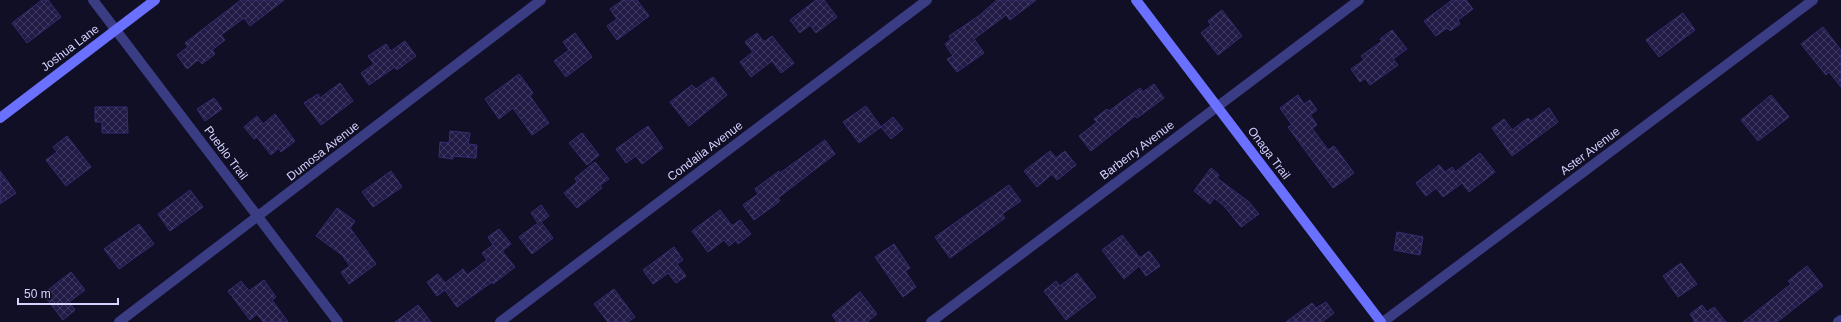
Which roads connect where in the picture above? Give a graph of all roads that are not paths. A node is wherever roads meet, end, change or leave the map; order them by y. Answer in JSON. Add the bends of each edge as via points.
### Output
{"nodes":[{"id":1,"x":93,"y":0,"type":"edge"},
{"id":2,"x":155,"y":0,"type":"edge"},
{"id":3,"x":541,"y":0,"type":"edge"},
{"id":4,"x":927,"y":0,"type":"edge"},
{"id":5,"x":1136,"y":0,"type":"edge"},
{"id":6,"x":1359,"y":0,"type":"edge"},
{"id":7,"x":1812,"y":0,"type":"edge"},
{"id":8,"x":115,"y":30,"type":"junction"},
{"id":9,"x":1217,"y":107,"type":"junction"},
{"id":10,"x":0,"y":118,"type":"edge"},
{"id":11,"x":258,"y":217,"type":"junction"},
{"id":12,"x":1841,"y":320,"type":"edge"},
{"id":13,"x":119,"y":322,"type":"edge"},
{"id":14,"x":338,"y":322,"type":"edge"},
{"id":15,"x":500,"y":322,"type":"edge"},
{"id":16,"x":931,"y":322,"type":"edge"},
{"id":17,"x":1382,"y":322,"type":"edge"},
{"id":18,"x":1838,"y":322,"type":"edge"}],
"edges":[{"from":1,"to":8,"type":"street","name":"Pueblo Trail"},
{"from":2,"to":8,"type":"street","name":"Joshua Lane"},
{"from":3,"to":11,"type":"street","name":"Dumosa Avenue"},
{"from":4,"to":15,"type":"street","name":"Condalia Avenue"},
{"from":5,"to":9,"type":"street","name":"Onaga Trail"},
{"from":6,"to":9,"type":"street","name":"Barberry Avenue"},
{"from":7,"to":17,"type":"street","name":"Aster Avenue"},
{"from":8,"to":10,"type":"street","name":"Joshua Lane"},
{"from":8,"to":11,"type":"street","name":"Pueblo Trail"},
{"from":9,"to":16,"type":"street","name":"Barberry Avenue"},
{"from":9,"to":17,"type":"street","name":"Onaga Trail"},
{"from":11,"to":13,"type":"street","name":"Dumosa Avenue"},
{"from":11,"to":14,"type":"street","name":"Pueblo Trail"},
{"from":12,"to":18,"type":"street"}]}
